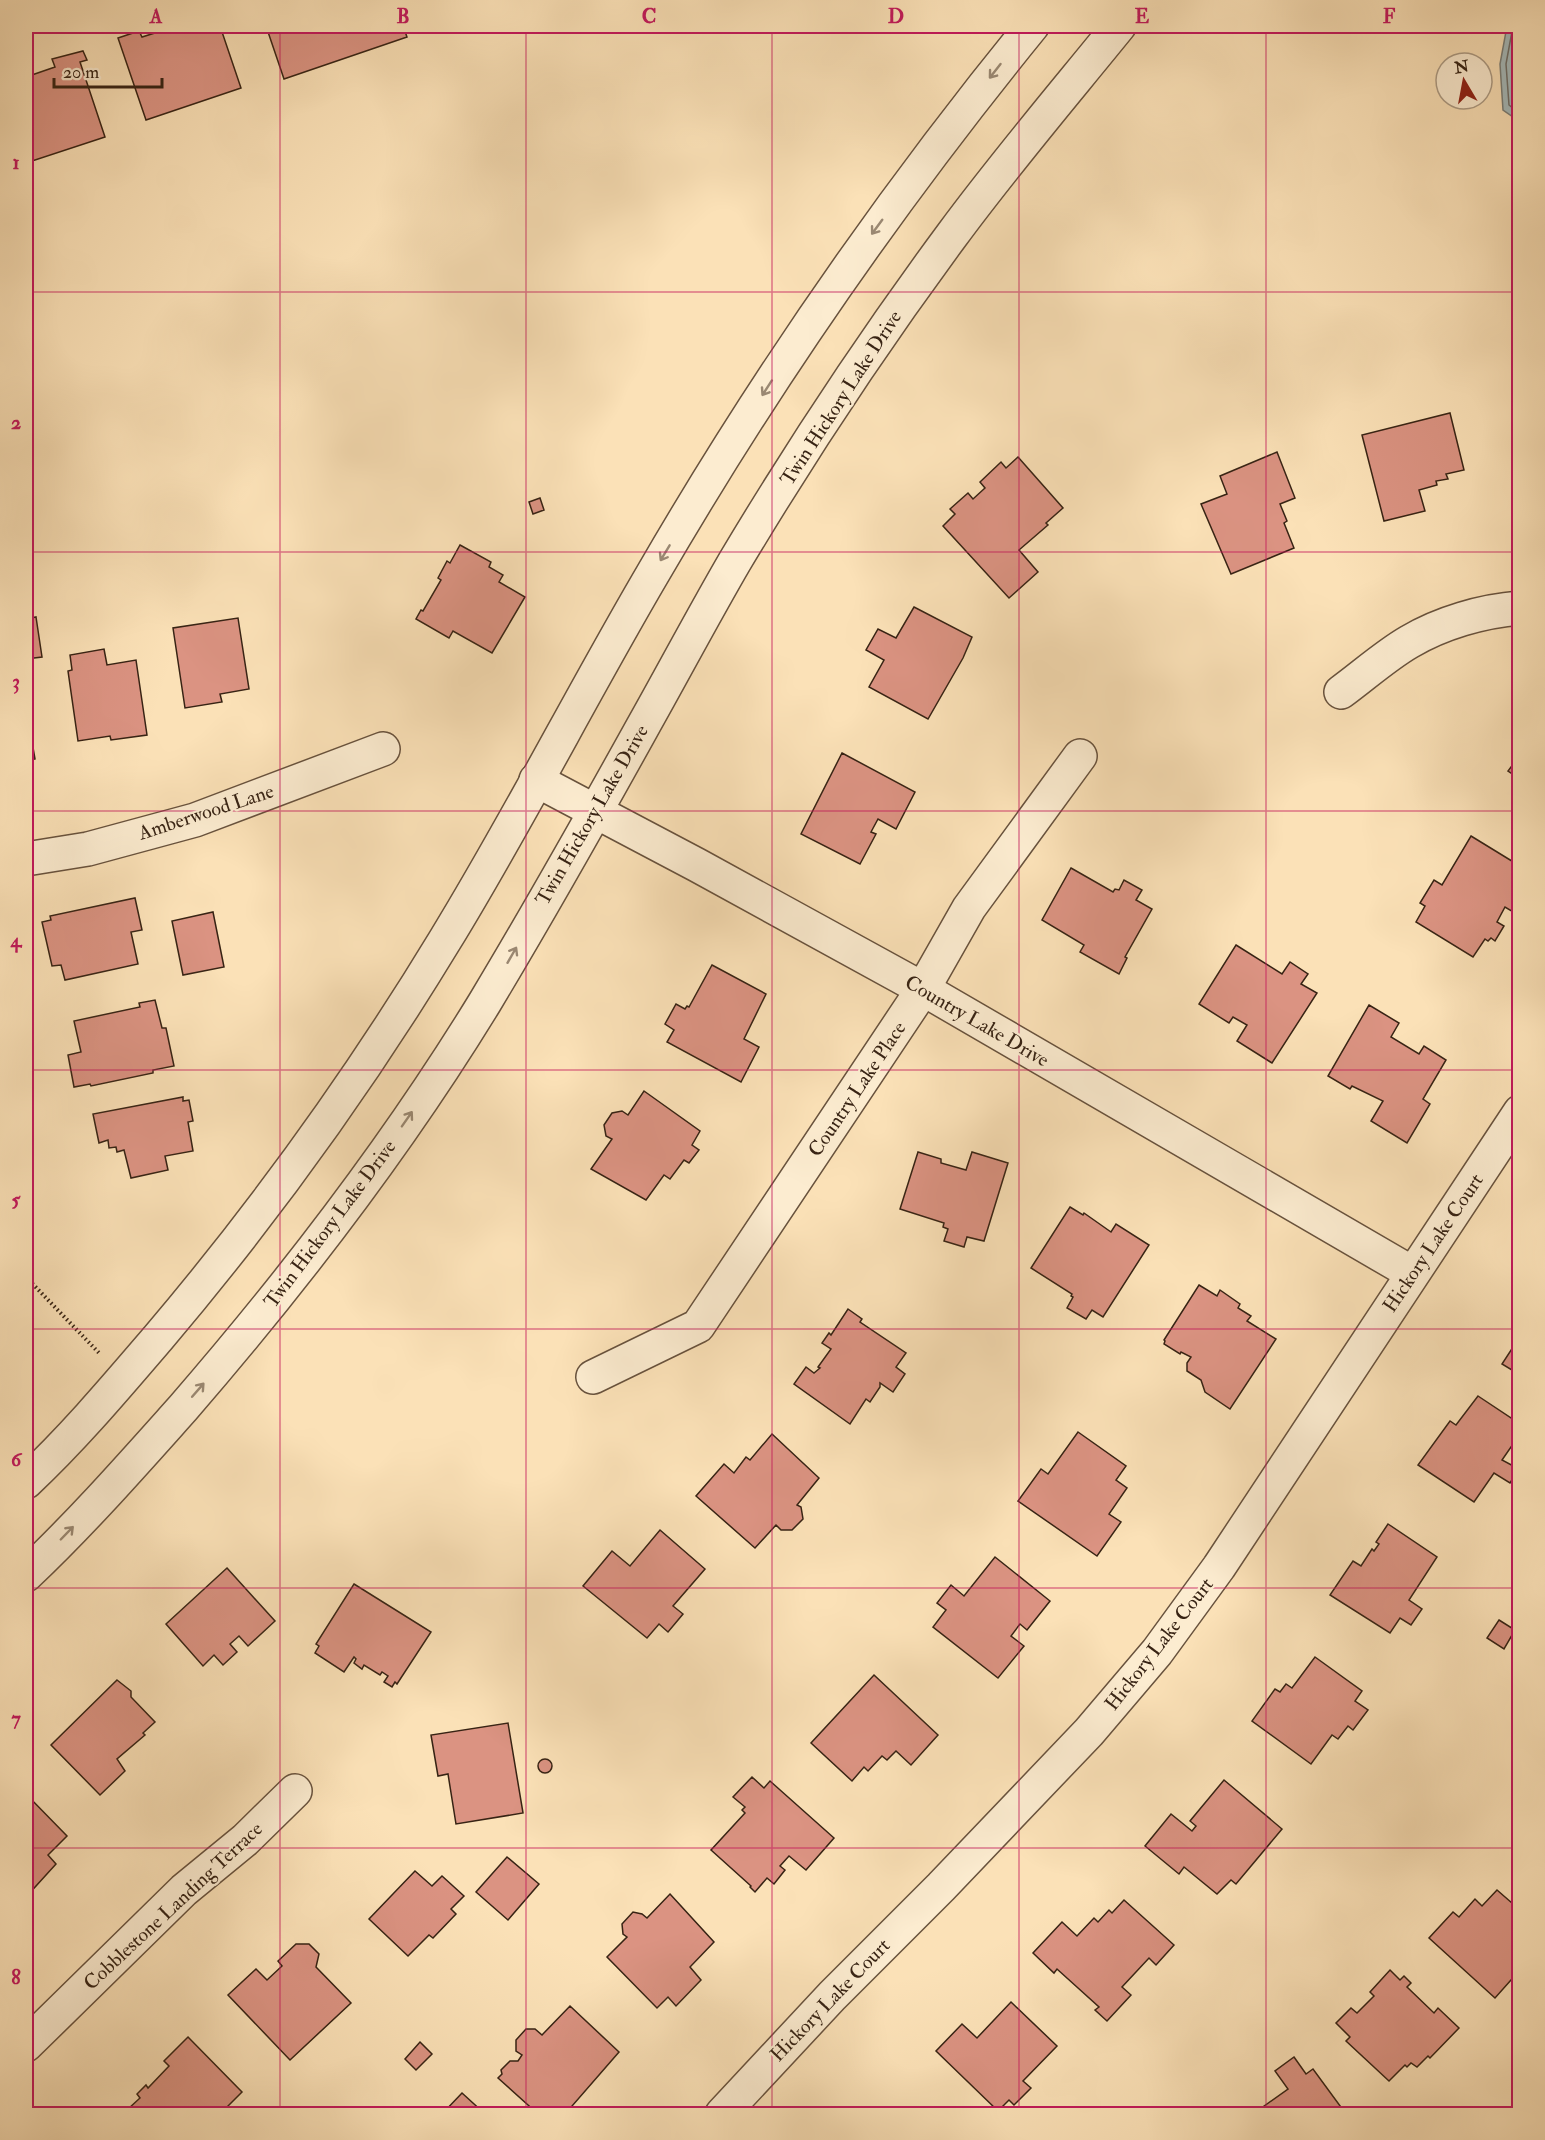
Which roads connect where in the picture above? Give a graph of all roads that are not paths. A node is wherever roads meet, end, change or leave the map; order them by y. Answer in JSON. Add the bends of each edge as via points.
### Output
{"nodes":[{"id":1,"x":1032,"y":26,"type":"edge"},
{"id":2,"x":1119,"y":26,"type":"edge"},
{"id":3,"x":1520,"y":608,"type":"edge"},
{"id":4,"x":1341,"y":692,"type":"dead end"},
{"id":5,"x":383,"y":750,"type":"dead end"},
{"id":6,"x":1080,"y":756,"type":"dead end"},
{"id":7,"x":536,"y":780,"type":"junction"},
{"id":8,"x":596,"y":812,"type":"junction"},
{"id":9,"x":26,"y":859,"type":"edge"},
{"id":10,"x":923,"y":989,"type":"junction"},
{"id":11,"x":1520,"y":1112,"type":"edge"},
{"id":12,"x":1412,"y":1273,"type":"junction"},
{"id":13,"x":593,"y":1377,"type":"dead end"},
{"id":14,"x":26,"y":1482,"type":"edge"},
{"id":15,"x":26,"y":1575,"type":"edge"},
{"id":16,"x":295,"y":1791,"type":"dead end"},
{"id":17,"x":26,"y":2045,"type":"edge"},
{"id":18,"x":722,"y":2115,"type":"edge"}],
"edges":[{"from":1,"to":7,"type":"street","one_way":true,"via":[[935,148],[794,346],[650,578]]},
{"from":2,"to":8,"type":"street","name":"Twin Hickory Lake Drive","via":[[994,180],[876,341],[735,562]]},
{"from":3,"to":4,"type":"street","via":[[1452,622],[1425,634],[1408,642]]},
{"from":5,"to":9,"type":"street","name":"Amberwood Lane","via":[[195,820],[88,849]]},
{"from":6,"to":10,"type":"street","name":"Country Lake Place","via":[[969,908]]},
{"from":7,"to":8,"type":"street","name":"Country Lake Drive"},
{"from":7,"to":14,"type":"street","via":[[446,940],[291,1170],[197,1292],[124,1378]]},
{"from":8,"to":10,"type":"street","name":"Country Lake Drive"},
{"from":15,"to":8,"type":"street","name":"Twin Hickory Lake Drive","one_way":true,"via":[[133,1464],[316,1248],[482,1006]]},
{"from":10,"to":12,"type":"street","name":"Country Lake Drive"},
{"from":10,"to":13,"type":"street","name":"Country Lake Place","via":[[698,1326]]},
{"from":11,"to":12,"type":"street","name":"Hickory Lake Court"},
{"from":12,"to":18,"type":"street","name":"Hickory Lake Court","via":[[1219,1567],[1156,1652],[1089,1732]]},
{"from":16,"to":17,"type":"street","name":"Cobblestone Landing Terrace","via":[[245,1840],[184,1890]]}]}
